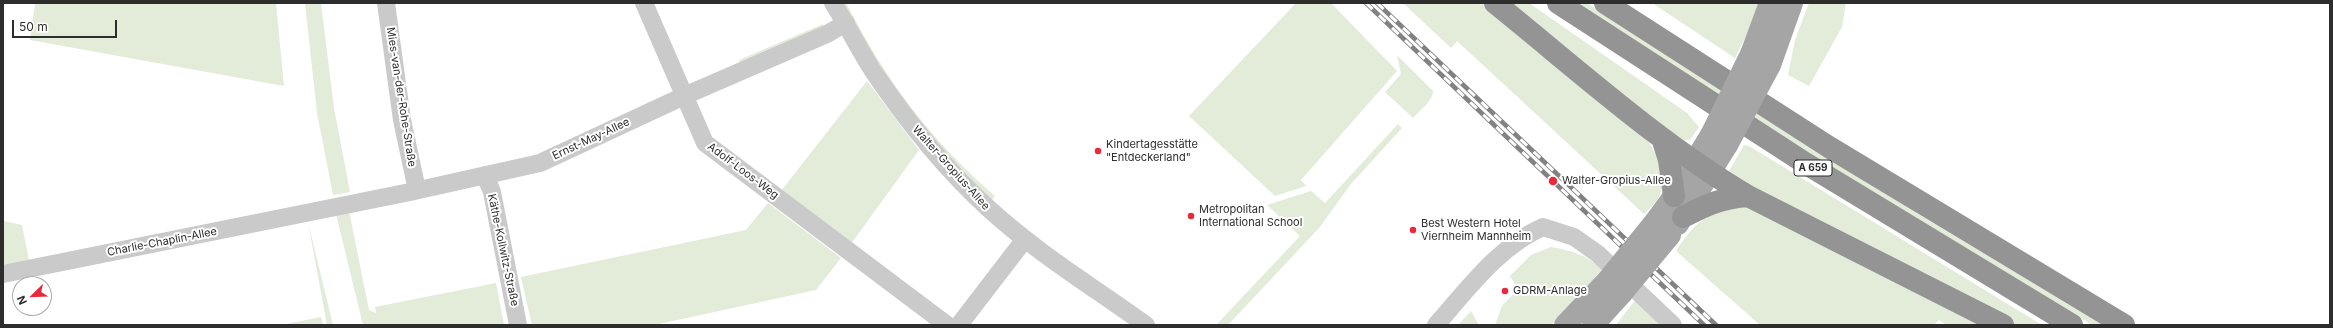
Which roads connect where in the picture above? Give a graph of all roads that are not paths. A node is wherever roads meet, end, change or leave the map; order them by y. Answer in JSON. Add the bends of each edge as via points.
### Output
{"nodes":[{"id":1,"x":386,"y":3,"type":"edge"},
{"id":2,"x":644,"y":3,"type":"edge"},
{"id":3,"x":833,"y":3,"type":"edge"},
{"id":4,"x":1495,"y":3,"type":"edge"},
{"id":5,"x":1558,"y":3,"type":"edge"},
{"id":6,"x":1605,"y":3,"type":"edge"},
{"id":7,"x":1770,"y":3,"type":"edge"},
{"id":8,"x":1792,"y":3,"type":"edge"},
{"id":9,"x":846,"y":23,"type":"junction"},
{"id":10,"x":684,"y":96,"type":"junction"},
{"id":11,"x":1662,"y":138,"type":"junction"},
{"id":12,"x":1719,"y":140,"type":"junction"},
{"id":13,"x":1703,"y":168,"type":"junction"},
{"id":14,"x":485,"y":175,"type":"junction"},
{"id":15,"x":417,"y":190,"type":"junction"},
{"id":16,"x":1674,"y":196,"type":"junction"},
{"id":17,"x":1748,"y":196,"type":"junction"},
{"id":18,"x":320,"y":209,"type":"joint"},
{"id":19,"x":1683,"y":218,"type":"junction"},
{"id":20,"x":1663,"y":228,"type":"junction"},
{"id":21,"x":1025,"y":239,"type":"junction"},
{"id":22,"x":3,"y":274,"type":"edge"},
{"id":23,"x":1615,"y":286,"type":"junction"},
{"id":24,"x":1596,"y":323,"type":"edge"},
{"id":25,"x":518,"y":325,"type":"edge"},
{"id":26,"x":947,"y":325,"type":"edge"},
{"id":27,"x":959,"y":325,"type":"edge"},
{"id":28,"x":1146,"y":325,"type":"edge"},
{"id":29,"x":1436,"y":325,"type":"edge"},
{"id":30,"x":1565,"y":325,"type":"edge"},
{"id":31,"x":1673,"y":325,"type":"edge"},
{"id":32,"x":2003,"y":325,"type":"edge"},
{"id":33,"x":2072,"y":325,"type":"edge"},
{"id":34,"x":2124,"y":325,"type":"edge"}],
"edges":[{"from":1,"to":15,"type":"street","name":"Mies-van-der-Rohe-Straße","via":[[402,120]]},
{"from":2,"to":10,"type":"street","name":"Adolf-Loos-Weg"},
{"from":3,"to":9,"type":"street","name":"Walter-Gropius-Allee"},
{"from":4,"to":11,"type":"highway"},
{"from":5,"to":33,"type":"highway","number":"A 659","via":[[1805,163]]},
{"from":6,"to":34,"type":"highway","number":"A 659","via":[[1835,151]]},
{"from":7,"to":12,"type":"main road","bridge":true},
{"from":8,"to":12,"type":"main road","bridge":true,"via":[[1770,65]]},
{"from":9,"to":10,"type":"street","name":"Ernst-May-Allee","via":[[827,34]]},
{"from":9,"to":21,"type":"street","name":"Walter-Gropius-Allee","via":[[872,70],[928,145],[975,196]]},
{"from":10,"to":14,"type":"street","name":"Ernst-May-Allee","via":[[540,163]]},
{"from":10,"to":26,"type":"street","name":"Adolf-Loos-Weg","via":[[705,143]]},
{"from":11,"to":13,"type":"highway"},
{"from":11,"to":16,"type":"highway","via":[[1669,160]]},
{"from":12,"to":13,"type":"main road"},
{"from":13,"to":16,"type":"main road"},
{"from":13,"to":17,"type":"highway"},
{"from":13,"to":19,"type":"main road"},
{"from":14,"to":15,"type":"street","name":"Ernst-May-Allee"},
{"from":14,"to":25,"type":"street","name":"Käthe-Kollwitz-Straße","via":[[492,192]]},
{"from":15,"to":18,"type":"street","name":"Ernst-May-Allee"},
{"from":16,"to":20,"type":"main road"},
{"from":17,"to":19,"type":"highway","via":[[1711,202]]},
{"from":17,"to":32,"type":"highway"},
{"from":18,"to":22,"type":"street","name":"Charlie-Chaplin-Allee"},
{"from":19,"to":20,"type":"main road"},
{"from":20,"to":23,"type":"main road","bridge":true},
{"from":21,"to":27,"type":"street"},
{"from":21,"to":28,"type":"street","name":"Walter-Gropius-Allee"},
{"from":23,"to":24,"type":"main road"},
{"from":23,"to":30,"type":"main road"},
{"from":29,"to":31,"type":"street","via":[[1509,248],[1525,235],[1543,227],[1574,237],[1598,254]]}]}
